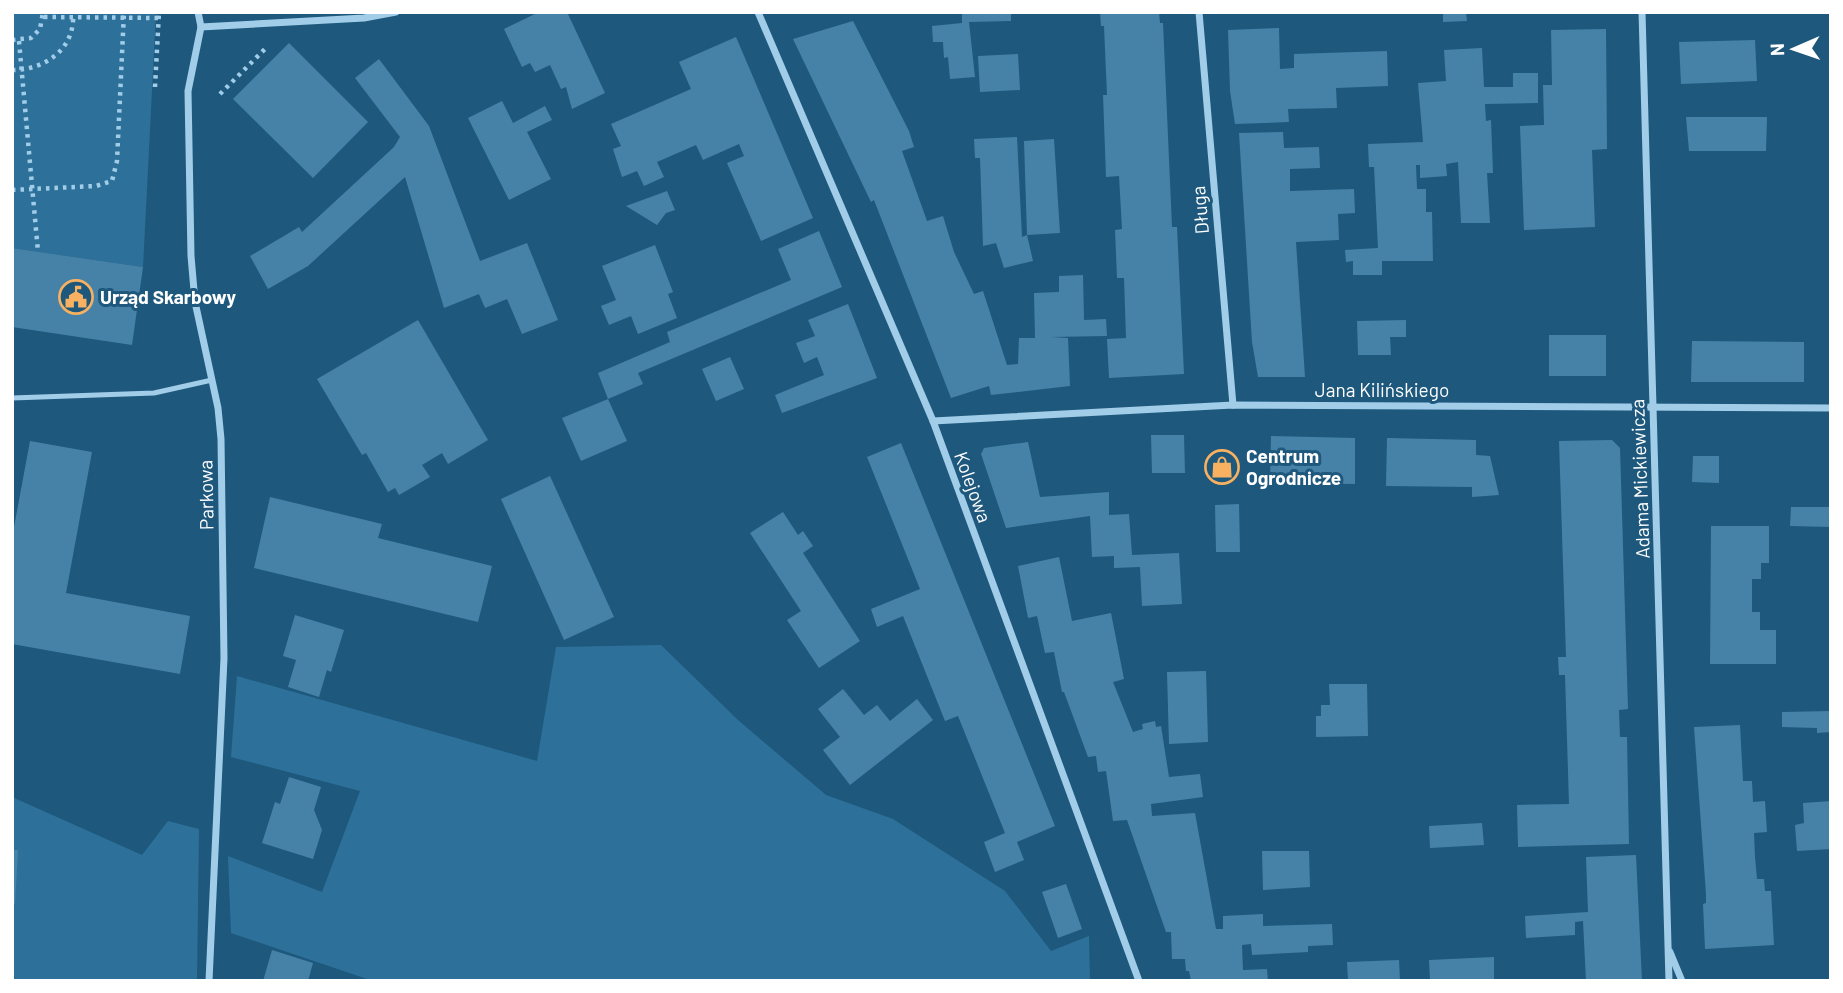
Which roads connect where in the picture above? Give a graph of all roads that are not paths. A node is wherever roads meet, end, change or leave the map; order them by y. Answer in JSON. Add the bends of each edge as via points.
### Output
{"nodes":[{"id":1,"x":198,"y":12,"type":"edge"},
{"id":2,"x":396,"y":12,"type":"edge"},
{"id":3,"x":758,"y":12,"type":"edge"},
{"id":4,"x":1199,"y":12,"type":"edge"},
{"id":5,"x":1642,"y":12,"type":"edge"},
{"id":6,"x":201,"y":27,"type":"junction"},
{"id":7,"x":212,"y":380,"type":"junction"},
{"id":8,"x":12,"y":398,"type":"edge"},
{"id":9,"x":1233,"y":405,"type":"junction"},
{"id":10,"x":1654,"y":408,"type":"junction"},
{"id":11,"x":1831,"y":408,"type":"edge"},
{"id":12,"x":933,"y":421,"type":"junction"},
{"id":13,"x":1668,"y":945,"type":"junction"},
{"id":14,"x":209,"y":981,"type":"edge"},
{"id":15,"x":1139,"y":981,"type":"edge"},
{"id":16,"x":1669,"y":981,"type":"edge"},
{"id":17,"x":1682,"y":981,"type":"edge"}],
"edges":[{"from":1,"to":6,"type":"street","name":"Parkowa"},
{"from":2,"to":6,"type":"street","via":[[364,18]]},
{"from":3,"to":12,"type":"street","name":"Kolejowa"},
{"from":4,"to":9,"type":"street","name":"Długa"},
{"from":5,"to":10,"type":"street","name":"Adama Mickiewicza"},
{"from":6,"to":7,"type":"street","name":"Parkowa","via":[[188,91],[188,185],[195,302]]},
{"from":7,"to":8,"type":"lane","via":[[154,393]]},
{"from":7,"to":14,"type":"street","name":"Parkowa","via":[[221,439],[224,658]]},
{"from":9,"to":10,"type":"street","name":"Jana Kilińskiego"},
{"from":9,"to":12,"type":"street","name":"Jana Kilińskiego"},
{"from":10,"to":11,"type":"street","name":"Jana Kilińskiego"},
{"from":10,"to":13,"type":"street","name":"Adama Mickiewicza"},
{"from":12,"to":15,"type":"street","name":"Kolejowa"},
{"from":13,"to":16,"type":"street","name":"Adama Mickiewicza"},
{"from":13,"to":17,"type":"street","name":"Adama Mickiewicza"}]}
